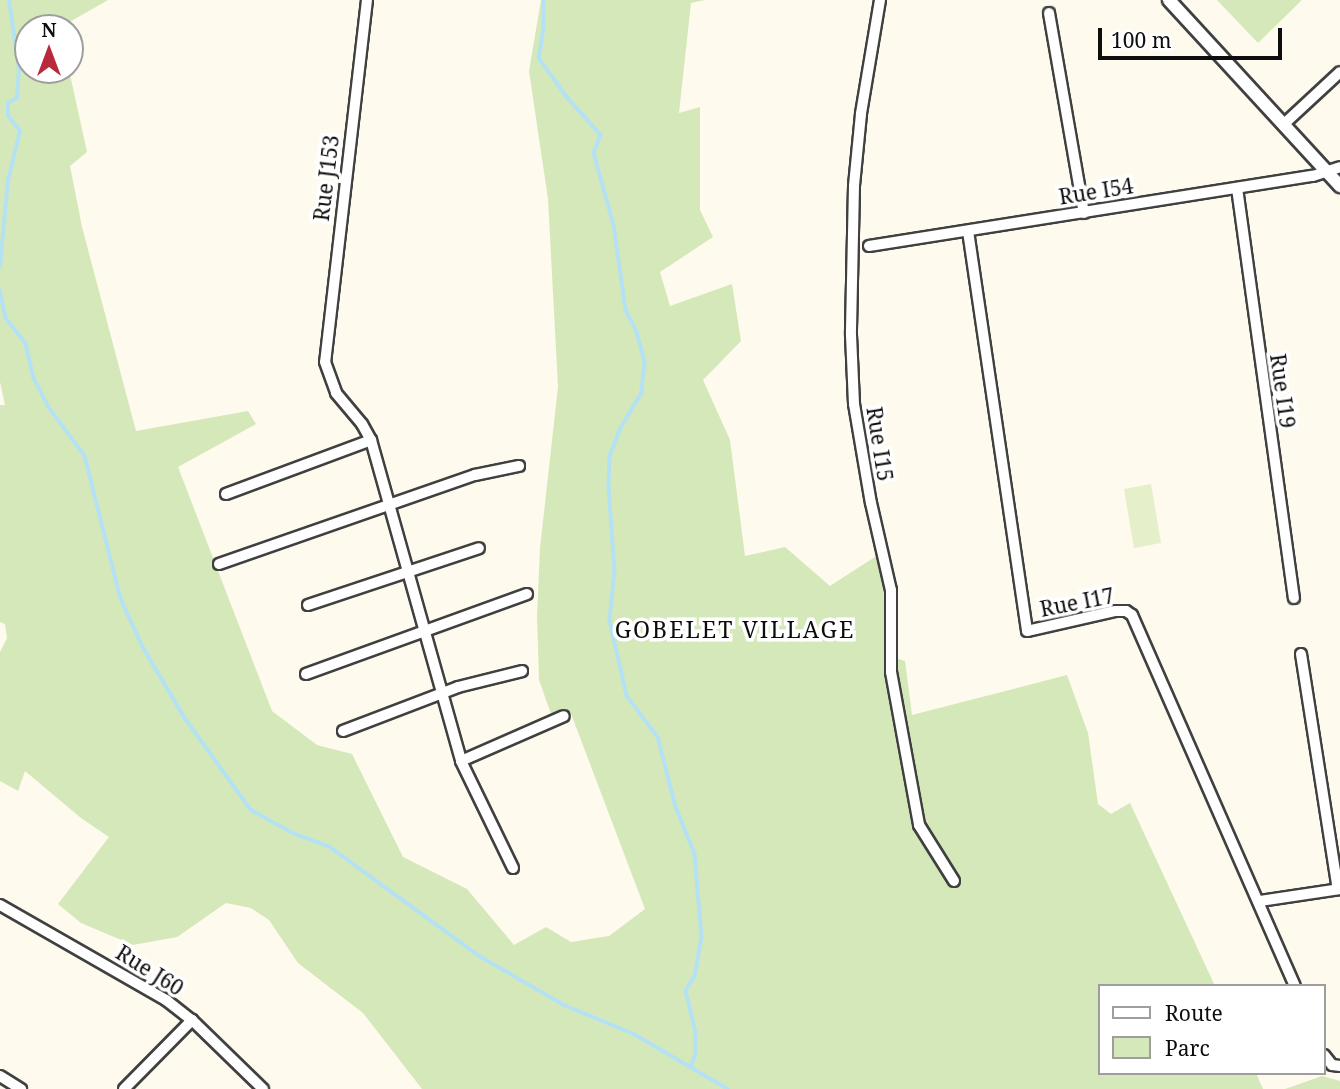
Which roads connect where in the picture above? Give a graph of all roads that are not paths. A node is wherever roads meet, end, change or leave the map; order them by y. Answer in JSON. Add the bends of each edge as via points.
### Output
{"nodes":[{"id":1,"x":367,"y":0,"type":"edge"},
{"id":2,"x":880,"y":0,"type":"edge"},
{"id":3,"x":1169,"y":0,"type":"edge"},
{"id":4,"x":1049,"y":13,"type":"dead end"},
{"id":5,"x":1340,"y":72,"type":"edge"},
{"id":6,"x":1284,"y":124,"type":"junction"},
{"id":7,"x":1334,"y":170,"type":"edge"},
{"id":8,"x":1340,"y":186,"type":"edge"},
{"id":9,"x":1237,"y":188,"type":"junction"},
{"id":10,"x":1084,"y":213,"type":"junction"},
{"id":11,"x":968,"y":231,"type":"junction"},
{"id":12,"x":869,"y":246,"type":"dead end"},
{"id":13,"x":371,"y":440,"type":"junction"},
{"id":14,"x":519,"y":466,"type":"dead end"},
{"id":15,"x":226,"y":494,"type":"dead end"},
{"id":16,"x":391,"y":505,"type":"junction"},
{"id":17,"x":479,"y":548,"type":"dead end"},
{"id":18,"x":219,"y":564,"type":"dead end"},
{"id":19,"x":410,"y":573,"type":"junction"},
{"id":20,"x":527,"y":594,"type":"dead end"},
{"id":21,"x":1294,"y":598,"type":"dead end"},
{"id":22,"x":308,"y":605,"type":"dead end"},
{"id":23,"x":425,"y":632,"type":"junction"},
{"id":24,"x":1301,"y":654,"type":"dead end"},
{"id":25,"x":522,"y":671,"type":"dead end"},
{"id":26,"x":306,"y":674,"type":"dead end"},
{"id":27,"x":442,"y":693,"type":"junction"},
{"id":28,"x":565,"y":716,"type":"dead end"},
{"id":29,"x":343,"y":731,"type":"dead end"},
{"id":30,"x":461,"y":761,"type":"junction"},
{"id":31,"x":513,"y":868,"type":"dead end"},
{"id":32,"x":954,"y":881,"type":"dead end"},
{"id":33,"x":1339,"y":889,"type":"edge"},
{"id":34,"x":1260,"y":901,"type":"junction"},
{"id":35,"x":0,"y":905,"type":"edge"},
{"id":36,"x":1294,"y":984,"type":"edge"},
{"id":37,"x":192,"y":1020,"type":"junction"},
{"id":38,"x":1326,"y":1058,"type":"edge"},
{"id":39,"x":1340,"y":1066,"type":"edge"},
{"id":40,"x":0,"y":1076,"type":"edge"},
{"id":41,"x":21,"y":1089,"type":"edge"},
{"id":42,"x":124,"y":1089,"type":"edge"},
{"id":43,"x":264,"y":1089,"type":"edge"}],
"edges":[{"from":1,"to":13,"type":"street","name":"Rue J153","via":[[325,362],[336,393]]},
{"from":2,"to":32,"type":"street","name":"Rue I15","via":[[854,186],[854,404],[891,590],[891,672],[919,825]]},
{"from":3,"to":6,"type":"street"},
{"from":4,"to":10,"type":"street"},
{"from":5,"to":6,"type":"street"},
{"from":6,"to":7,"type":"street"},
{"from":7,"to":8,"type":"street"},
{"from":7,"to":9,"type":"street","name":"Rue I54"},
{"from":9,"to":10,"type":"street","name":"Rue I54"},
{"from":9,"to":21,"type":"street","name":"Rue I19"},
{"from":10,"to":11,"type":"street","name":"Rue I54"},
{"from":11,"to":12,"type":"street","name":"Rue I54"},
{"from":11,"to":34,"type":"street","name":"Rue I17","via":[[1027,631],[1116,611],[1132,615]]},
{"from":13,"to":15,"type":"street"},
{"from":13,"to":16,"type":"street"},
{"from":14,"to":16,"type":"street","via":[[475,475]]},
{"from":16,"to":18,"type":"street"},
{"from":16,"to":19,"type":"street"},
{"from":17,"to":19,"type":"street","via":[[419,566]]},
{"from":19,"to":22,"type":"street"},
{"from":19,"to":23,"type":"street"},
{"from":20,"to":23,"type":"street"},
{"from":23,"to":26,"type":"street"},
{"from":23,"to":27,"type":"street"},
{"from":24,"to":33,"type":"street"},
{"from":25,"to":27,"type":"street"},
{"from":27,"to":29,"type":"street"},
{"from":27,"to":30,"type":"street"},
{"from":28,"to":30,"type":"street"},
{"from":30,"to":31,"type":"street"},
{"from":33,"to":34,"type":"street"},
{"from":34,"to":36,"type":"street","name":"Rue I17"},
{"from":35,"to":37,"type":"street","name":"Rue J60","via":[[166,1000]]},
{"from":37,"to":42,"type":"street"},
{"from":37,"to":43,"type":"street","name":"Rue J60"},
{"from":38,"to":39,"type":"street"},
{"from":40,"to":41,"type":"street"}]}
